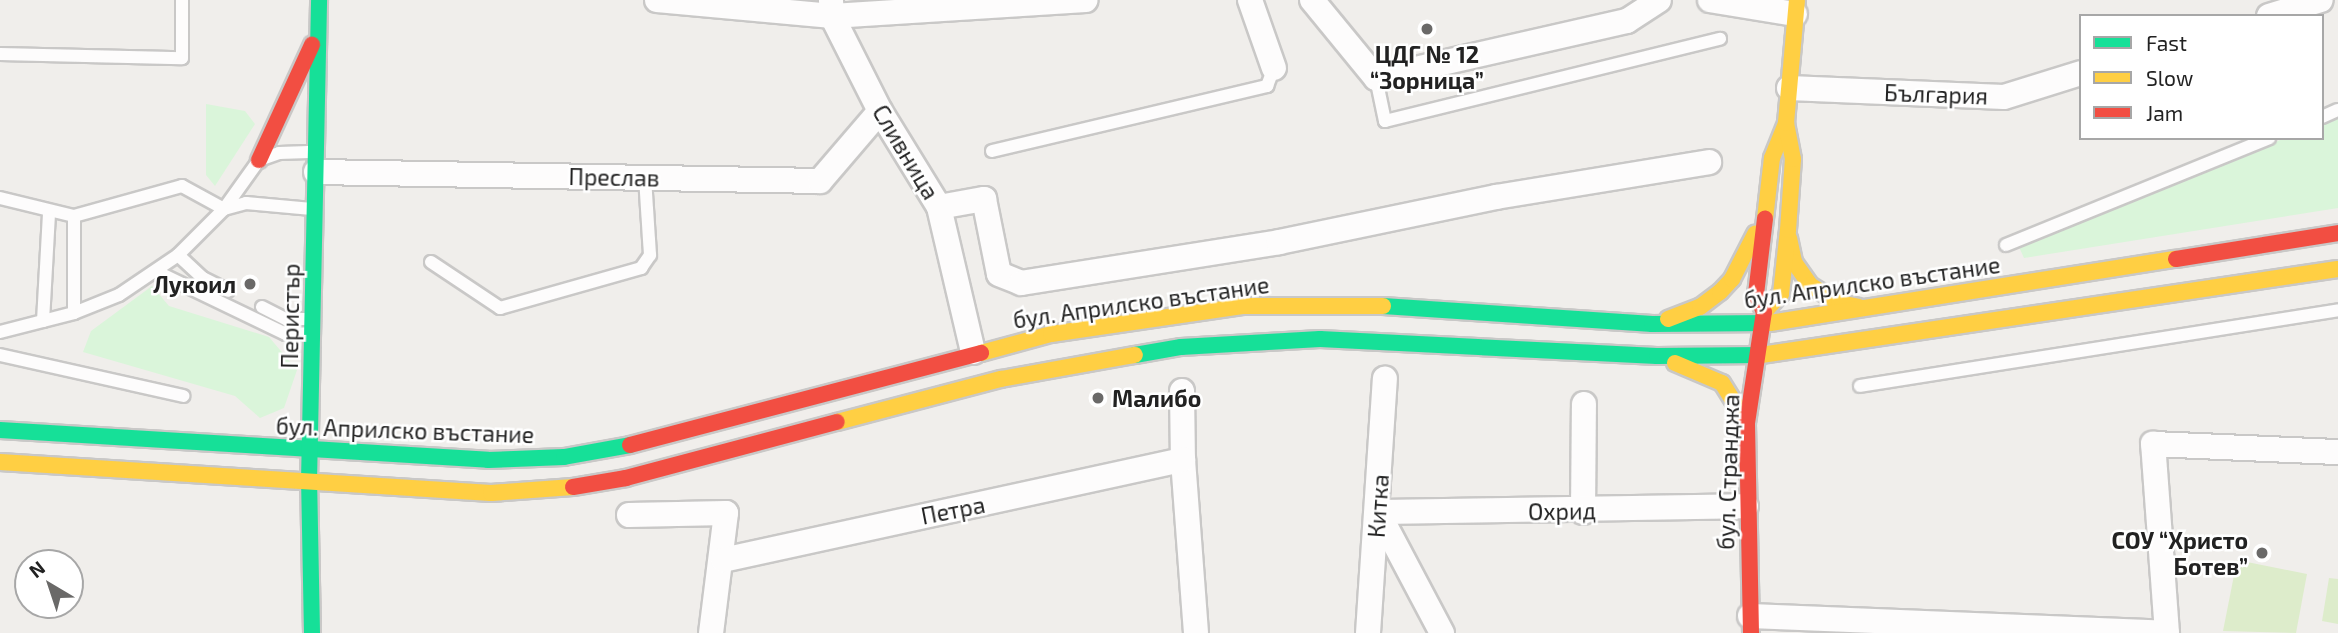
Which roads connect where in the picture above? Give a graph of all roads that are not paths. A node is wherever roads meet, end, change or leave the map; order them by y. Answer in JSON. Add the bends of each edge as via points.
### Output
{"nodes":[{"id":1,"x":182,"y":0,"type":"edge"},
{"id":2,"x":319,"y":0,"type":"edge"},
{"id":3,"x":657,"y":0,"type":"edge"},
{"id":4,"x":1085,"y":0,"type":"edge"},
{"id":5,"x":1250,"y":0,"type":"edge"},
{"id":6,"x":1312,"y":0,"type":"edge"},
{"id":7,"x":1659,"y":0,"type":"edge"},
{"id":8,"x":1710,"y":0,"type":"edge"},
{"id":9,"x":2321,"y":0,"type":"edge"},
{"id":10,"x":1796,"y":7,"type":"edge"},
{"id":11,"x":831,"y":8,"type":"edge"},
{"id":12,"x":2276,"y":14,"type":"edge"},
{"id":13,"x":318,"y":33,"type":"junction"},
{"id":14,"x":1720,"y":38,"type":"dead end"},
{"id":15,"x":0,"y":54,"type":"edge"},
{"id":16,"x":1274,"y":68,"type":"joint"},
{"id":17,"x":2079,"y":74,"type":"edge"},
{"id":18,"x":1376,"y":78,"type":"junction"},
{"id":19,"x":1788,"y":88,"type":"junction"},
{"id":20,"x":880,"y":111,"type":"junction"},
{"id":21,"x":1786,"y":122,"type":"junction"},
{"id":22,"x":2264,"y":140,"type":"edge"},
{"id":23,"x":992,"y":151,"type":"dead end"},
{"id":24,"x":258,"y":160,"type":"junction"},
{"id":25,"x":316,"y":162,"type":"junction"},
{"id":26,"x":1709,"y":162,"type":"dead end"},
{"id":27,"x":645,"y":178,"type":"junction"},
{"id":28,"x":0,"y":198,"type":"edge"},
{"id":29,"x":939,"y":207,"type":"junction"},
{"id":30,"x":225,"y":209,"type":"junction"},
{"id":31,"x":316,"y":210,"type":"junction"},
{"id":32,"x":49,"y":212,"type":"junction"},
{"id":33,"x":1764,"y":212,"type":"junction"},
{"id":34,"x":74,"y":216,"type":"junction"},
{"id":35,"x":1787,"y":230,"type":"junction"},
{"id":36,"x":2338,"y":233,"type":"edge"},
{"id":37,"x":2006,"y":244,"type":"dead end"},
{"id":38,"x":178,"y":256,"type":"junction"},
{"id":39,"x":431,"y":262,"type":"dead end"},
{"id":40,"x":2338,"y":268,"type":"edge"},
{"id":41,"x":158,"y":272,"type":"junction"},
{"id":42,"x":228,"y":290,"type":"dead end"},
{"id":43,"x":262,"y":307,"type":"dead end"},
{"id":44,"x":1865,"y":308,"type":"junction"},
{"id":45,"x":2338,"y":310,"type":"edge"},
{"id":46,"x":74,"y":313,"type":"junction"},
{"id":47,"x":1763,"y":318,"type":"junction"},
{"id":48,"x":44,"y":321,"type":"junction"},
{"id":49,"x":1652,"y":324,"type":"junction"},
{"id":50,"x":312,"y":326,"type":"junction"},
{"id":51,"x":0,"y":332,"type":"edge"},
{"id":52,"x":973,"y":352,"type":"junction"},
{"id":53,"x":0,"y":355,"type":"edge"},
{"id":54,"x":1657,"y":356,"type":"junction"},
{"id":55,"x":1757,"y":356,"type":"junction"},
{"id":56,"x":1385,"y":379,"type":"dead end"},
{"id":57,"x":1860,"y":386,"type":"dead end"},
{"id":58,"x":1182,"y":391,"type":"dead end"},
{"id":59,"x":183,"y":396,"type":"dead end"},
{"id":60,"x":1584,"y":404,"type":"dead end"},
{"id":61,"x":1747,"y":422,"type":"junction"},
{"id":62,"x":0,"y":430,"type":"edge"},
{"id":63,"x":310,"y":447,"type":"junction"},
{"id":64,"x":2338,"y":452,"type":"edge"},
{"id":65,"x":1183,"y":460,"type":"junction"},
{"id":66,"x":0,"y":462,"type":"edge"},
{"id":67,"x":309,"y":481,"type":"junction"},
{"id":68,"x":1745,"y":506,"type":"junction"},
{"id":69,"x":1378,"y":512,"type":"junction"},
{"id":70,"x":1584,"y":512,"type":"junction"},
{"id":71,"x":629,"y":516,"type":"dead end"},
{"id":72,"x":723,"y":559,"type":"junction"},
{"id":73,"x":1750,"y":624,"type":"edge"},
{"id":74,"x":312,"y":633,"type":"edge"},
{"id":75,"x":711,"y":633,"type":"edge"},
{"id":76,"x":1196,"y":633,"type":"edge"},
{"id":77,"x":1368,"y":633,"type":"edge"},
{"id":78,"x":1442,"y":633,"type":"edge"},
{"id":79,"x":2166,"y":633,"type":"edge"}],
"edges":[{"from":1,"to":15,"type":"lane","via":[[182,58]]},
{"from":2,"to":13,"type":"street","name":"Перистър"},
{"from":3,"to":11,"type":"street"},
{"from":4,"to":11,"type":"street"},
{"from":5,"to":16,"type":"street"},
{"from":6,"to":18,"type":"street"},
{"from":7,"to":18,"type":"street","via":[[1627,20]]},
{"from":8,"to":10,"type":"street"},
{"from":9,"to":12,"type":"street"},
{"from":10,"to":19,"type":"street","name":"бул. Странджа"},
{"from":11,"to":20,"type":"street","name":"Сливница"},
{"from":13,"to":24,"type":"street"},
{"from":13,"to":25,"type":"street","name":"Перистър"},
{"from":14,"to":18,"type":"lane","via":[[1385,121]]},
{"from":16,"to":23,"type":"lane","via":[[1267,86]]},
{"from":17,"to":19,"type":"street","name":"България","via":[[2004,97]]},
{"from":19,"to":21,"type":"street","name":"бул. Странджа"},
{"from":20,"to":27,"type":"street","name":"Преслав","via":[[820,181]]},
{"from":20,"to":29,"type":"street","name":"Сливница"},
{"from":21,"to":33,"type":"street","name":"бул. Странджа","via":[[1772,158]]},
{"from":21,"to":35,"type":"street","name":"бул. Странджа","via":[[1793,159]]},
{"from":22,"to":37,"type":"lane"},
{"from":24,"to":25,"type":"lane","via":[[279,153]]},
{"from":24,"to":30,"type":"lane"},
{"from":25,"to":27,"type":"street","name":"Преслав"},
{"from":25,"to":31,"type":"street","name":"Перистър"},
{"from":26,"to":29,"type":"street","via":[[1496,197],[1279,242],[1021,283],[999,274],[984,199]]},
{"from":27,"to":39,"type":"lane","via":[[650,256],[641,268],[500,308]]},
{"from":28,"to":32,"type":"lane"},
{"from":29,"to":52,"type":"street","name":"Сливница"},
{"from":30,"to":31,"type":"lane","via":[[246,203]]},
{"from":30,"to":34,"type":"lane","via":[[182,187]]},
{"from":30,"to":38,"type":"lane"},
{"from":31,"to":50,"type":"street","name":"Перистър"},
{"from":32,"to":34,"type":"lane"},
{"from":32,"to":48,"type":"lane"},
{"from":33,"to":47,"type":"street","name":"бул. Странджа","via":[[1756,294]]},
{"from":33,"to":49,"type":"street","via":[[1748,251],[1720,292],[1680,316]]},
{"from":34,"to":46,"type":"lane"},
{"from":35,"to":44,"type":"street","via":[[1794,262],[1810,285],[1839,303]]},
{"from":35,"to":47,"type":"street","name":"бул. Странджа","via":[[1781,294]]},
{"from":36,"to":44,"type":"street","name":"бул. Априлско въстание"},
{"from":38,"to":41,"type":"lane"},
{"from":38,"to":42,"type":"lane","via":[[203,278]]},
{"from":40,"to":55,"type":"street"},
{"from":41,"to":46,"type":"lane","via":[[119,295]]},
{"from":41,"to":50,"type":"lane","via":[[286,334]]},
{"from":43,"to":50,"type":"lane"},
{"from":44,"to":47,"type":"street","name":"бул. Априлско въстание"},
{"from":45,"to":57,"type":"lane"},
{"from":46,"to":48,"type":"lane"},
{"from":47,"to":49,"type":"street","name":"бул. Априлско въстание"},
{"from":47,"to":55,"type":"street","name":"бул. Странджа"},
{"from":48,"to":51,"type":"lane"},
{"from":49,"to":52,"type":"street","name":"бул. Априлско въстание","via":[[1394,306],[1244,306],[1051,334]]},
{"from":50,"to":63,"type":"street","name":"Перистър"},
{"from":52,"to":63,"type":"street","name":"бул. Априлско въстание","via":[[614,449],[564,457],[488,460]]},
{"from":53,"to":59,"type":"lane"},
{"from":54,"to":55,"type":"street"},
{"from":54,"to":61,"type":"street","via":[[1722,383]]},
{"from":54,"to":67,"type":"street","via":[[1320,340],[1241,341],[1001,379],[582,487],[491,494]]},
{"from":55,"to":61,"type":"street","name":"бул. Странджа"},
{"from":56,"to":69,"type":"street","name":"Китка"},
{"from":58,"to":65,"type":"street"},
{"from":60,"to":70,"type":"street"},
{"from":61,"to":68,"type":"street","name":"бул. Странджа"},
{"from":62,"to":63,"type":"street","name":"бул. Априлско въстание"},
{"from":63,"to":67,"type":"street","name":"Перистър"},
{"from":64,"to":79,"type":"street","via":[[2153,444]]},
{"from":65,"to":72,"type":"street","name":"Петра"},
{"from":65,"to":76,"type":"street"},
{"from":66,"to":67,"type":"street"},
{"from":67,"to":74,"type":"street","name":"Перистър"},
{"from":68,"to":70,"type":"street","name":"Охрид"},
{"from":68,"to":73,"type":"street","name":"бул. Странджа"},
{"from":69,"to":70,"type":"street","name":"Охрид"},
{"from":69,"to":77,"type":"street","name":"Китка"},
{"from":69,"to":78,"type":"street"},
{"from":71,"to":72,"type":"street","via":[[726,513]]},
{"from":72,"to":75,"type":"street"},
{"from":73,"to":79,"type":"street"}]}
